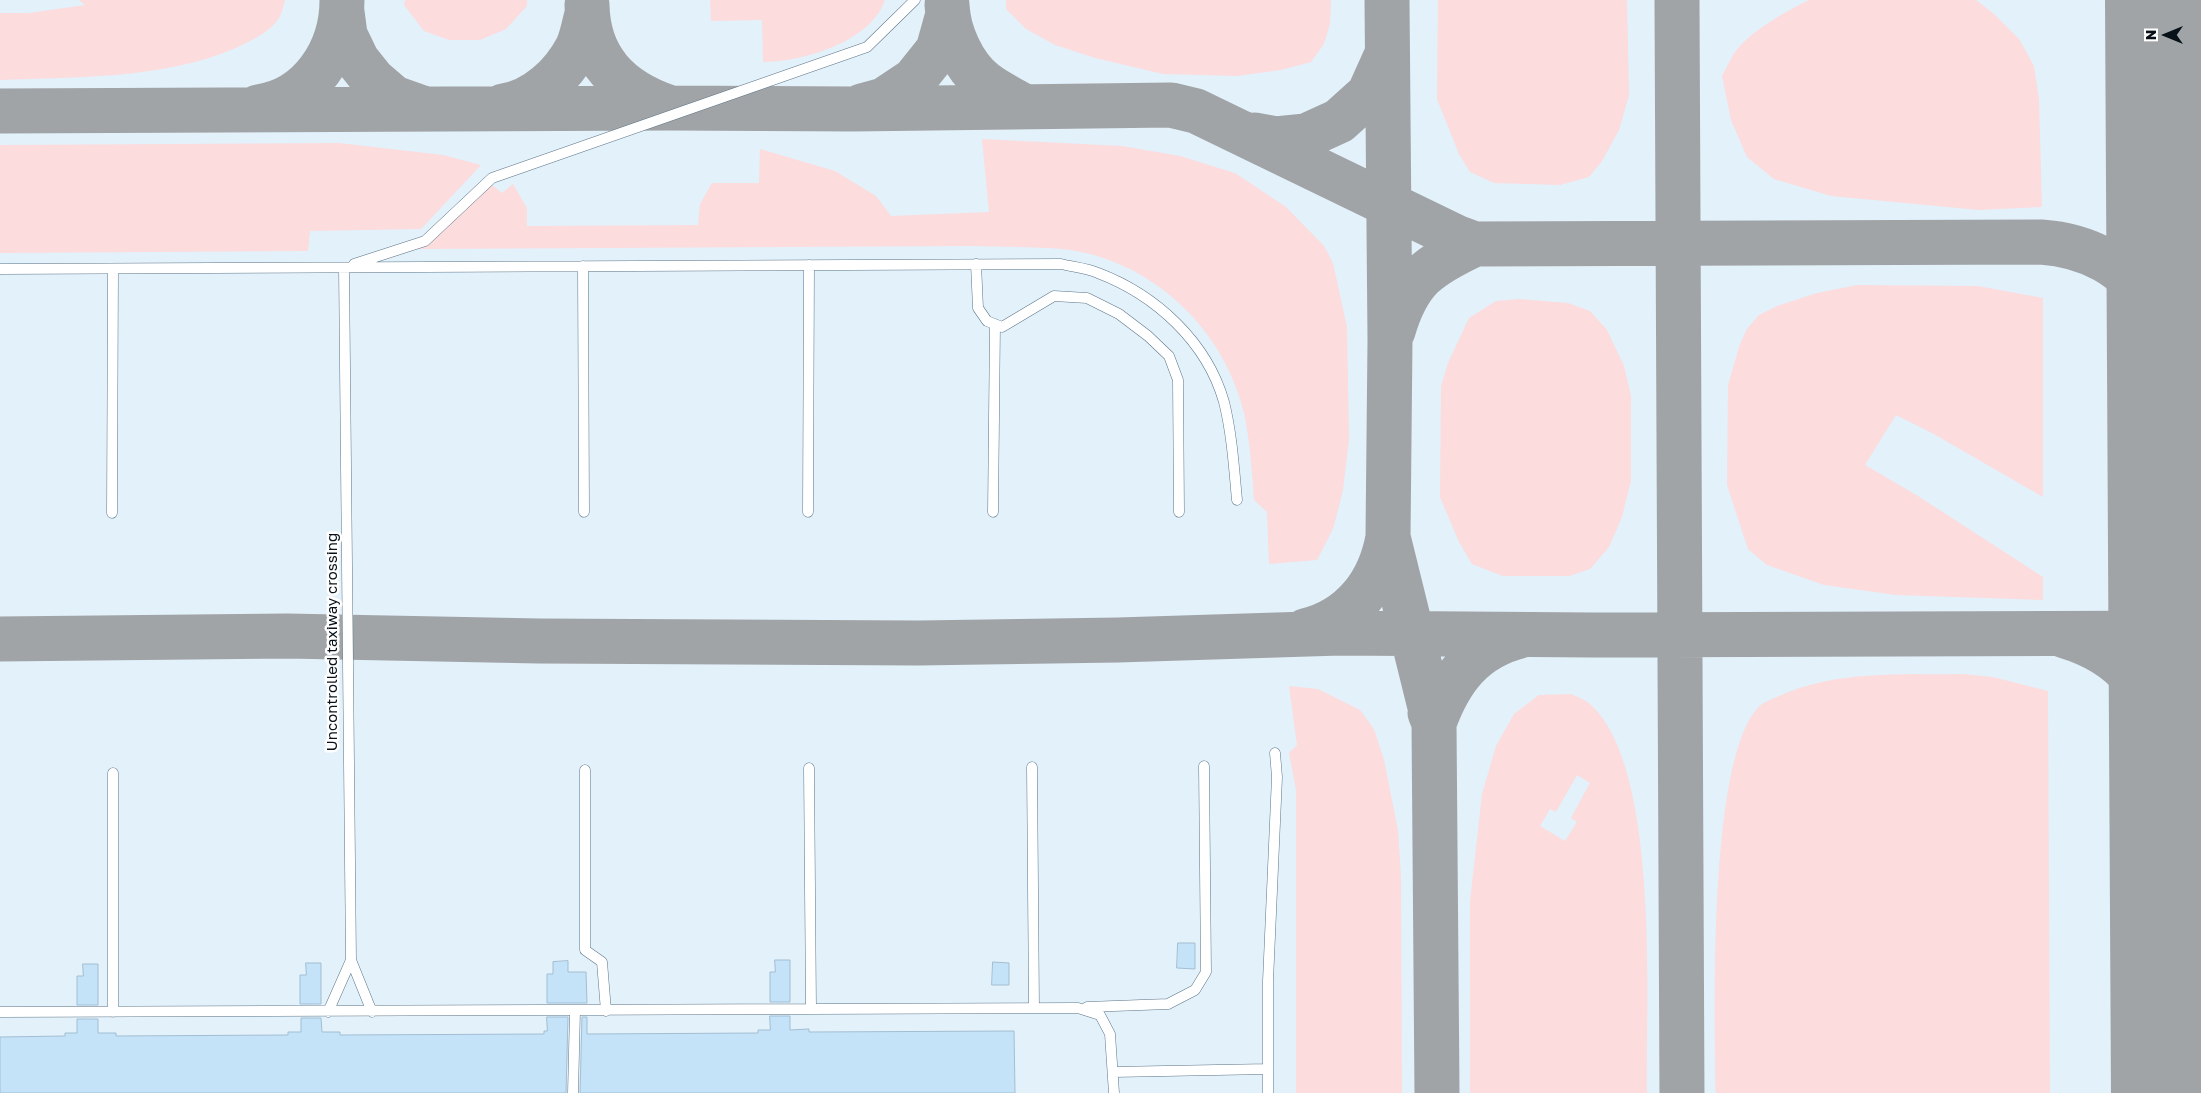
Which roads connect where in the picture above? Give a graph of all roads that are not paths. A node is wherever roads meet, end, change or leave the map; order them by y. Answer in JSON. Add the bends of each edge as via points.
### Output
{"nodes":[{"id":1,"x":915,"y":0,"type":"edge"},
{"id":2,"x":976,"y":264,"type":"junction"},
{"id":3,"x":810,"y":265,"type":"junction"},
{"id":4,"x":583,"y":266,"type":"junction"},
{"id":5,"x":344,"y":268,"type":"junction"},
{"id":6,"x":0,"y":269,"type":"edge"},
{"id":7,"x":113,"y":269,"type":"junction"},
{"id":8,"x":995,"y":324,"type":"junction"},
{"id":9,"x":1237,"y":500,"type":"dead end"},
{"id":10,"x":584,"y":512,"type":"dead end"},
{"id":11,"x":808,"y":512,"type":"dead end"},
{"id":12,"x":993,"y":512,"type":"dead end"},
{"id":13,"x":1178,"y":512,"type":"dead end"},
{"id":14,"x":112,"y":513,"type":"dead end"},
{"id":15,"x":1274,"y":753,"type":"dead end"},
{"id":16,"x":1204,"y":766,"type":"dead end"},
{"id":17,"x":1032,"y":767,"type":"dead end"},
{"id":18,"x":809,"y":768,"type":"dead end"},
{"id":19,"x":585,"y":770,"type":"dead end"},
{"id":20,"x":113,"y":773,"type":"dead end"},
{"id":21,"x":350,"y":960,"type":"junction"},
{"id":22,"x":1034,"y":1008,"type":"junction"},
{"id":23,"x":1078,"y":1008,"type":"junction"},
{"id":24,"x":606,"y":1010,"type":"junction"},
{"id":25,"x":811,"y":1010,"type":"junction"},
{"id":26,"x":575,"y":1011,"type":"junction"},
{"id":27,"x":0,"y":1012,"type":"edge"},
{"id":28,"x":113,"y":1012,"type":"junction"},
{"id":29,"x":328,"y":1012,"type":"junction"},
{"id":30,"x":372,"y":1012,"type":"junction"},
{"id":31,"x":1268,"y":1068,"type":"junction"},
{"id":32,"x":1113,"y":1072,"type":"junction"},
{"id":33,"x":573,"y":1093,"type":"edge"},
{"id":34,"x":1114,"y":1093,"type":"edge"},
{"id":35,"x":1268,"y":1093,"type":"edge"}],
"edges":[{"from":1,"to":5,"type":"lane","via":[[868,47],[492,178],[425,241]]},
{"from":2,"to":3,"type":"lane"},
{"from":2,"to":8,"type":"lane","via":[[978,308],[987,321]]},
{"from":2,"to":9,"type":"lane","via":[[1061,264],[1097,272],[1148,298],[1169,316],[1204,356],[1215,378],[1224,403]]},
{"from":3,"to":4,"type":"lane"},
{"from":3,"to":11,"type":"lane"},
{"from":4,"to":5,"type":"lane"},
{"from":4,"to":10,"type":"lane"},
{"from":5,"to":7,"type":"lane"},
{"from":5,"to":21,"type":"lane","name":"Uncontrolled taxiway crossing"},
{"from":6,"to":7,"type":"lane"},
{"from":7,"to":14,"type":"lane"},
{"from":8,"to":12,"type":"lane"},
{"from":8,"to":13,"type":"lane","via":[[1002,327],[1054,296],[1087,298],[1119,314],[1169,356],[1178,380]]},
{"from":15,"to":31,"type":"lane","via":[[1277,777],[1268,981]]},
{"from":16,"to":23,"type":"lane","via":[[1206,972],[1195,990],[1168,1004]]},
{"from":17,"to":22,"type":"lane"},
{"from":18,"to":25,"type":"lane"},
{"from":19,"to":24,"type":"lane","via":[[585,950],[602,962]]},
{"from":20,"to":28,"type":"lane"},
{"from":21,"to":29,"type":"lane"},
{"from":21,"to":30,"type":"lane"},
{"from":22,"to":23,"type":"lane"},
{"from":22,"to":25,"type":"lane"},
{"from":23,"to":32,"type":"lane","via":[[1100,1015],[1110,1034]]},
{"from":24,"to":25,"type":"lane"},
{"from":24,"to":26,"type":"lane"},
{"from":26,"to":30,"type":"lane"},
{"from":26,"to":33,"type":"lane"},
{"from":27,"to":28,"type":"lane"},
{"from":28,"to":29,"type":"lane"},
{"from":29,"to":30,"type":"lane"},
{"from":31,"to":32,"type":"lane"},
{"from":31,"to":35,"type":"lane"},
{"from":32,"to":34,"type":"lane"}]}
